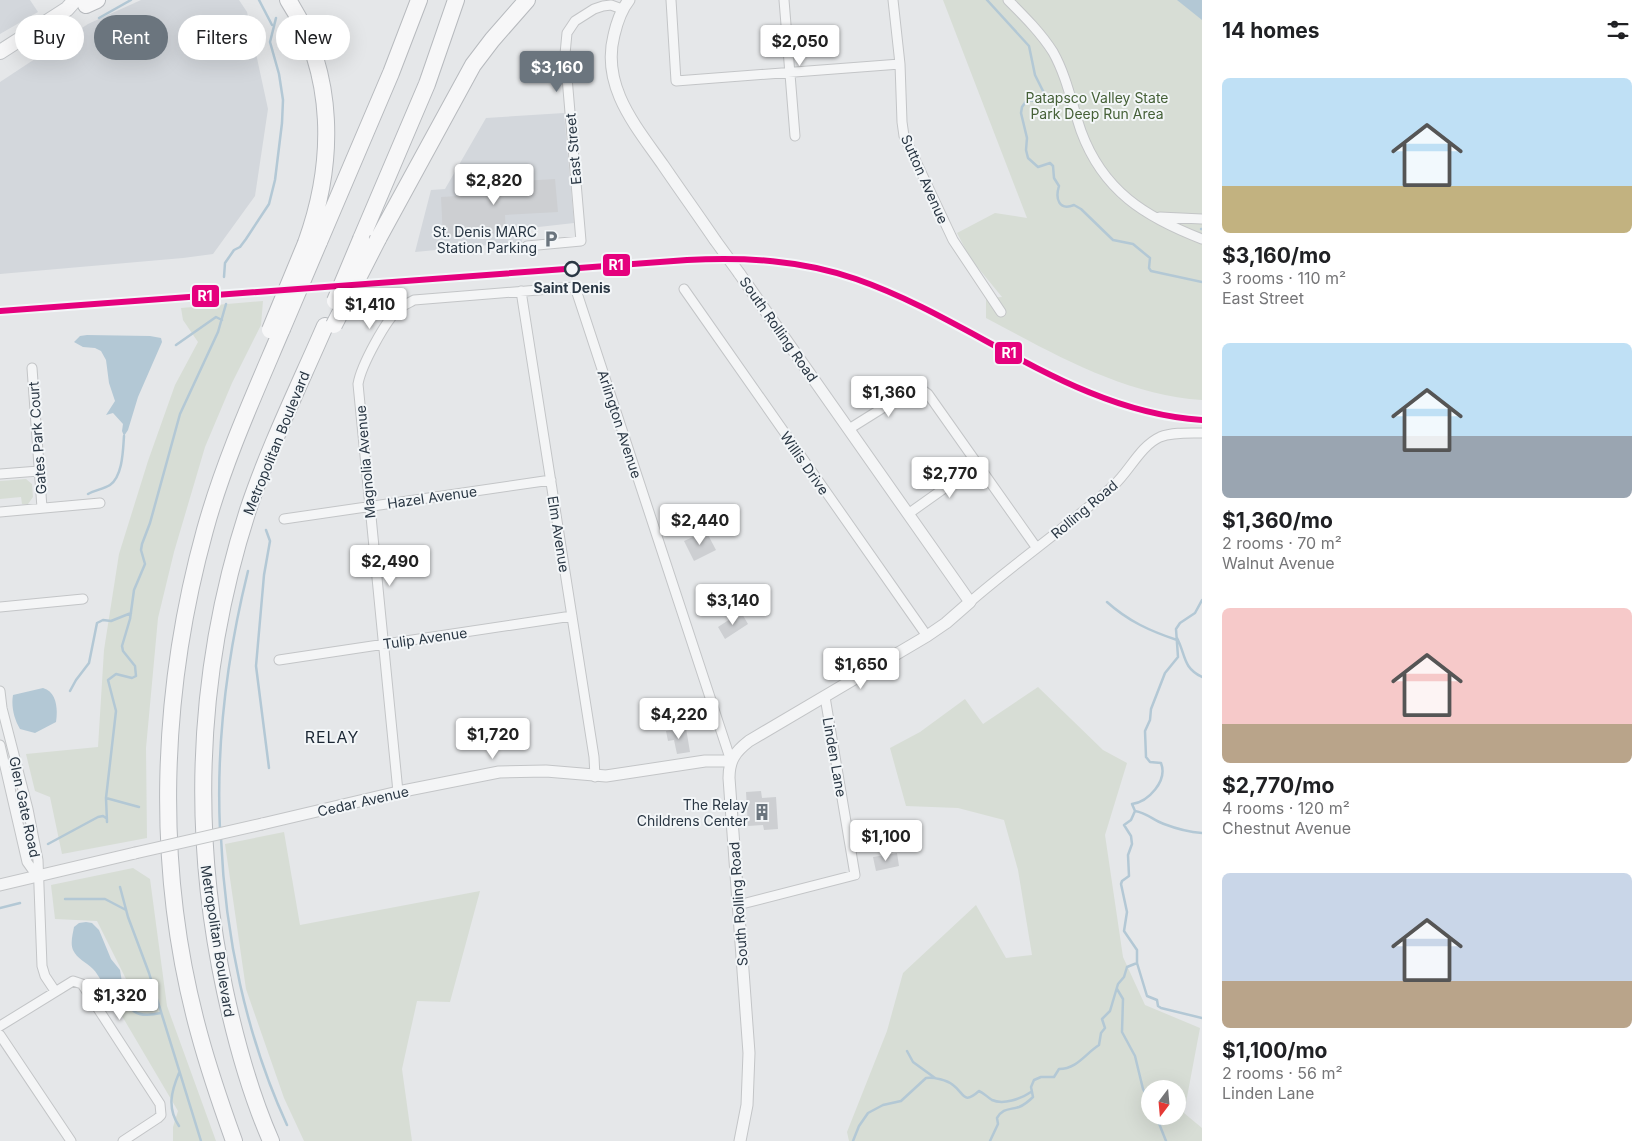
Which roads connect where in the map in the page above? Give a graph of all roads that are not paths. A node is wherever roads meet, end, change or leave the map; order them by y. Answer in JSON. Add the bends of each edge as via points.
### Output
{"nodes":[{"id":1,"x":419,"y":0,"type":"edge"},
{"id":2,"x":456,"y":0,"type":"edge"},
{"id":3,"x":527,"y":0,"type":"edge"},
{"id":4,"x":671,"y":0,"type":"edge"},
{"id":5,"x":784,"y":0,"type":"edge"},
{"id":6,"x":893,"y":0,"type":"edge"},
{"id":7,"x":1008,"y":0,"type":"edge"},
{"id":8,"x":288,"y":2,"type":"edge"},
{"id":9,"x":84,"y":3,"type":"edge"},
{"id":10,"x":626,"y":4,"type":"edge"},
{"id":11,"x":0,"y":52,"type":"edge"},
{"id":12,"x":900,"y":64,"type":"junction"},
{"id":13,"x":789,"y":71,"type":"junction"},
{"id":14,"x":795,"y":136,"type":"dead end"},
{"id":15,"x":1152,"y":216,"type":"junction"},
{"id":16,"x":1202,"y":220,"type":"edge"},
{"id":17,"x":1202,"y":239,"type":"edge"},
{"id":18,"x":312,"y":243,"type":"junction"},
{"id":19,"x":528,"y":246,"type":"dead end"},
{"id":20,"x":684,"y":289,"type":"dead end"},
{"id":21,"x":521,"y":291,"type":"junction"},
{"id":22,"x":1000,"y":312,"type":"dead end"},
{"id":23,"x":329,"y":325,"type":"junction"},
{"id":24,"x":32,"y":368,"type":"dead end"},
{"id":25,"x":849,"y":428,"type":"junction"},
{"id":26,"x":1202,"y":433,"type":"edge"},
{"id":27,"x":977,"y":465,"type":"junction"},
{"id":28,"x":39,"y":471,"type":"junction"},
{"id":29,"x":0,"y":474,"type":"edge"},
{"id":30,"x":551,"y":480,"type":"junction"},
{"id":31,"x":100,"y":503,"type":"dead end"},
{"id":32,"x":369,"y":507,"type":"junction"},
{"id":33,"x":42,"y":508,"type":"junction"},
{"id":34,"x":0,"y":512,"type":"edge"},
{"id":35,"x":908,"y":514,"type":"junction"},
{"id":36,"x":284,"y":519,"type":"dead end"},
{"id":37,"x":1036,"y":547,"type":"junction"},
{"id":38,"x":83,"y":599,"type":"dead end"},
{"id":39,"x":970,"y":602,"type":"junction"},
{"id":40,"x":0,"y":606,"type":"edge"},
{"id":41,"x":572,"y":616,"type":"junction"},
{"id":42,"x":927,"y":636,"type":"junction"},
{"id":43,"x":383,"y":644,"type":"junction"},
{"id":44,"x":279,"y":660,"type":"dead end"},
{"id":45,"x":0,"y":691,"type":"edge"},
{"id":46,"x":825,"y":697,"type":"junction"},
{"id":47,"x":0,"y":744,"type":"edge"},
{"id":48,"x":731,"y":761,"type":"junction"},
{"id":49,"x":595,"y":776,"type":"junction"},
{"id":50,"x":398,"y":792,"type":"junction"},
{"id":51,"x":38,"y":876,"type":"junction"},
{"id":52,"x":0,"y":885,"type":"edge"},
{"id":53,"x":738,"y":905,"type":"junction"},
{"id":54,"x":55,"y":991,"type":"junction"},
{"id":55,"x":0,"y":1026,"type":"edge"},
{"id":56,"x":0,"y":1035,"type":"edge"},
{"id":57,"x":71,"y":1141,"type":"edge"},
{"id":58,"x":123,"y":1141,"type":"edge"},
{"id":59,"x":234,"y":1141,"type":"edge"},
{"id":60,"x":271,"y":1141,"type":"edge"},
{"id":61,"x":740,"y":1141,"type":"edge"}],
"edges":[{"from":1,"to":18,"type":"highway","via":[[391,74]]},
{"from":2,"to":23,"type":"highway","name":"Metropolitan Boulevard","bridge":true,"via":[[427,84]]},
{"from":3,"to":23,"type":"highway","bridge":true,"via":[[473,65]]},
{"from":4,"to":13,"type":"street","via":[[676,81]]},
{"from":5,"to":13,"type":"street"},
{"from":6,"to":12,"type":"street","name":"Sutton Avenue"},
{"from":7,"to":15,"type":"street","via":[[1052,52],[1062,71],[1092,157],[1106,178],[1133,205]]},
{"from":8,"to":18,"type":"highway","via":[[316,62],[326,117],[322,188]]},
{"from":9,"to":11,"type":"main road"},
{"from":10,"to":19,"type":"street","name":"East Street","via":[[594,9],[570,26],[566,40],[581,241]]},
{"from":10,"to":25,"type":"street","name":"South Rolling Road","bridge":true,"via":[[612,44],[610,62],[623,105]]},
{"from":12,"to":13,"type":"street"},
{"from":12,"to":22,"type":"street","name":"Sutton Avenue","via":[[902,122],[909,148],[953,240]]},
{"from":13,"to":14,"type":"street"},
{"from":15,"to":16,"type":"street"},
{"from":15,"to":17,"type":"street"},
{"from":18,"to":59,"type":"highway","bridge":true,"via":[[276,330],[206,528],[191,585],[175,678],[170,732],[167,792],[170,858],[184,972],[214,1086]]},
{"from":20,"to":42,"type":"street","name":"Willis Drive"},
{"from":21,"to":30,"type":"street","name":"Elm Avenue"},
{"from":21,"to":32,"type":"street","name":"Magnolia Avenue","via":[[414,300],[392,316],[364,363],[358,384]]},
{"from":21,"to":48,"type":"street","name":"Arlington Avenue","via":[[575,287]]},
{"from":23,"to":60,"type":"highway","name":"Metropolitan Boulevard","via":[[283,423],[250,506],[225,593],[209,681],[204,735],[204,854],[219,963],[232,1025]]},
{"from":24,"to":28,"type":"street","name":"Gates Park Court"},
{"from":25,"to":27,"type":"street","via":[[920,388],[928,394]]},
{"from":25,"to":35,"type":"street","name":"South Rolling Road"},
{"from":26,"to":37,"type":"street","name":"Rolling Road","via":[[1170,434],[1159,438],[1144,449],[1116,484]]},
{"from":27,"to":35,"type":"street"},
{"from":27,"to":37,"type":"street"},
{"from":28,"to":29,"type":"street"},
{"from":28,"to":33,"type":"street","name":"Gates Park Court"},
{"from":30,"to":32,"type":"street","name":"Hazel Avenue"},
{"from":30,"to":41,"type":"street","name":"Elm Avenue"},
{"from":31,"to":33,"type":"street"},
{"from":32,"to":36,"type":"street","name":"Hazel Avenue"},
{"from":32,"to":43,"type":"street","name":"Magnolia Avenue"},
{"from":33,"to":34,"type":"street"},
{"from":35,"to":39,"type":"street","name":"South Rolling Road"},
{"from":37,"to":39,"type":"street","name":"Rolling Road"},
{"from":38,"to":40,"type":"street"},
{"from":39,"to":42,"type":"street"},
{"from":41,"to":43,"type":"street","name":"Tulip Avenue"},
{"from":41,"to":49,"type":"street","name":"Elm Avenue"},
{"from":42,"to":46,"type":"street"},
{"from":43,"to":44,"type":"street","name":"Tulip Avenue"},
{"from":43,"to":50,"type":"street","name":"Magnolia Avenue"},
{"from":45,"to":51,"type":"street","name":"Glen Gate Road","via":[[28,809]]},
{"from":46,"to":48,"type":"street","via":[[749,742]]},
{"from":46,"to":53,"type":"street","name":"Linden Lane","via":[[855,875]]},
{"from":47,"to":51,"type":"street","name":"Glen Gate Road","via":[[27,862]]},
{"from":48,"to":49,"type":"street","name":"Cedar Avenue","via":[[705,761]]},
{"from":48,"to":53,"type":"street","name":"South Rolling Road","via":[[729,778]]},
{"from":49,"to":50,"type":"street","name":"Cedar Avenue","via":[[499,772]]},
{"from":50,"to":51,"type":"street","name":"Cedar Avenue","bridge":true},
{"from":51,"to":52,"type":"street","name":"Cedar Avenue"},
{"from":51,"to":54,"type":"street","via":[[42,966],[44,976]]},
{"from":53,"to":61,"type":"street","name":"South Rolling Road","via":[[749,1053],[747,1105]]},
{"from":54,"to":55,"type":"street"},
{"from":54,"to":58,"type":"street","via":[[73,980],[82,984],[160,1104],[161,1115],[158,1118]]},
{"from":56,"to":57,"type":"street"}]}
